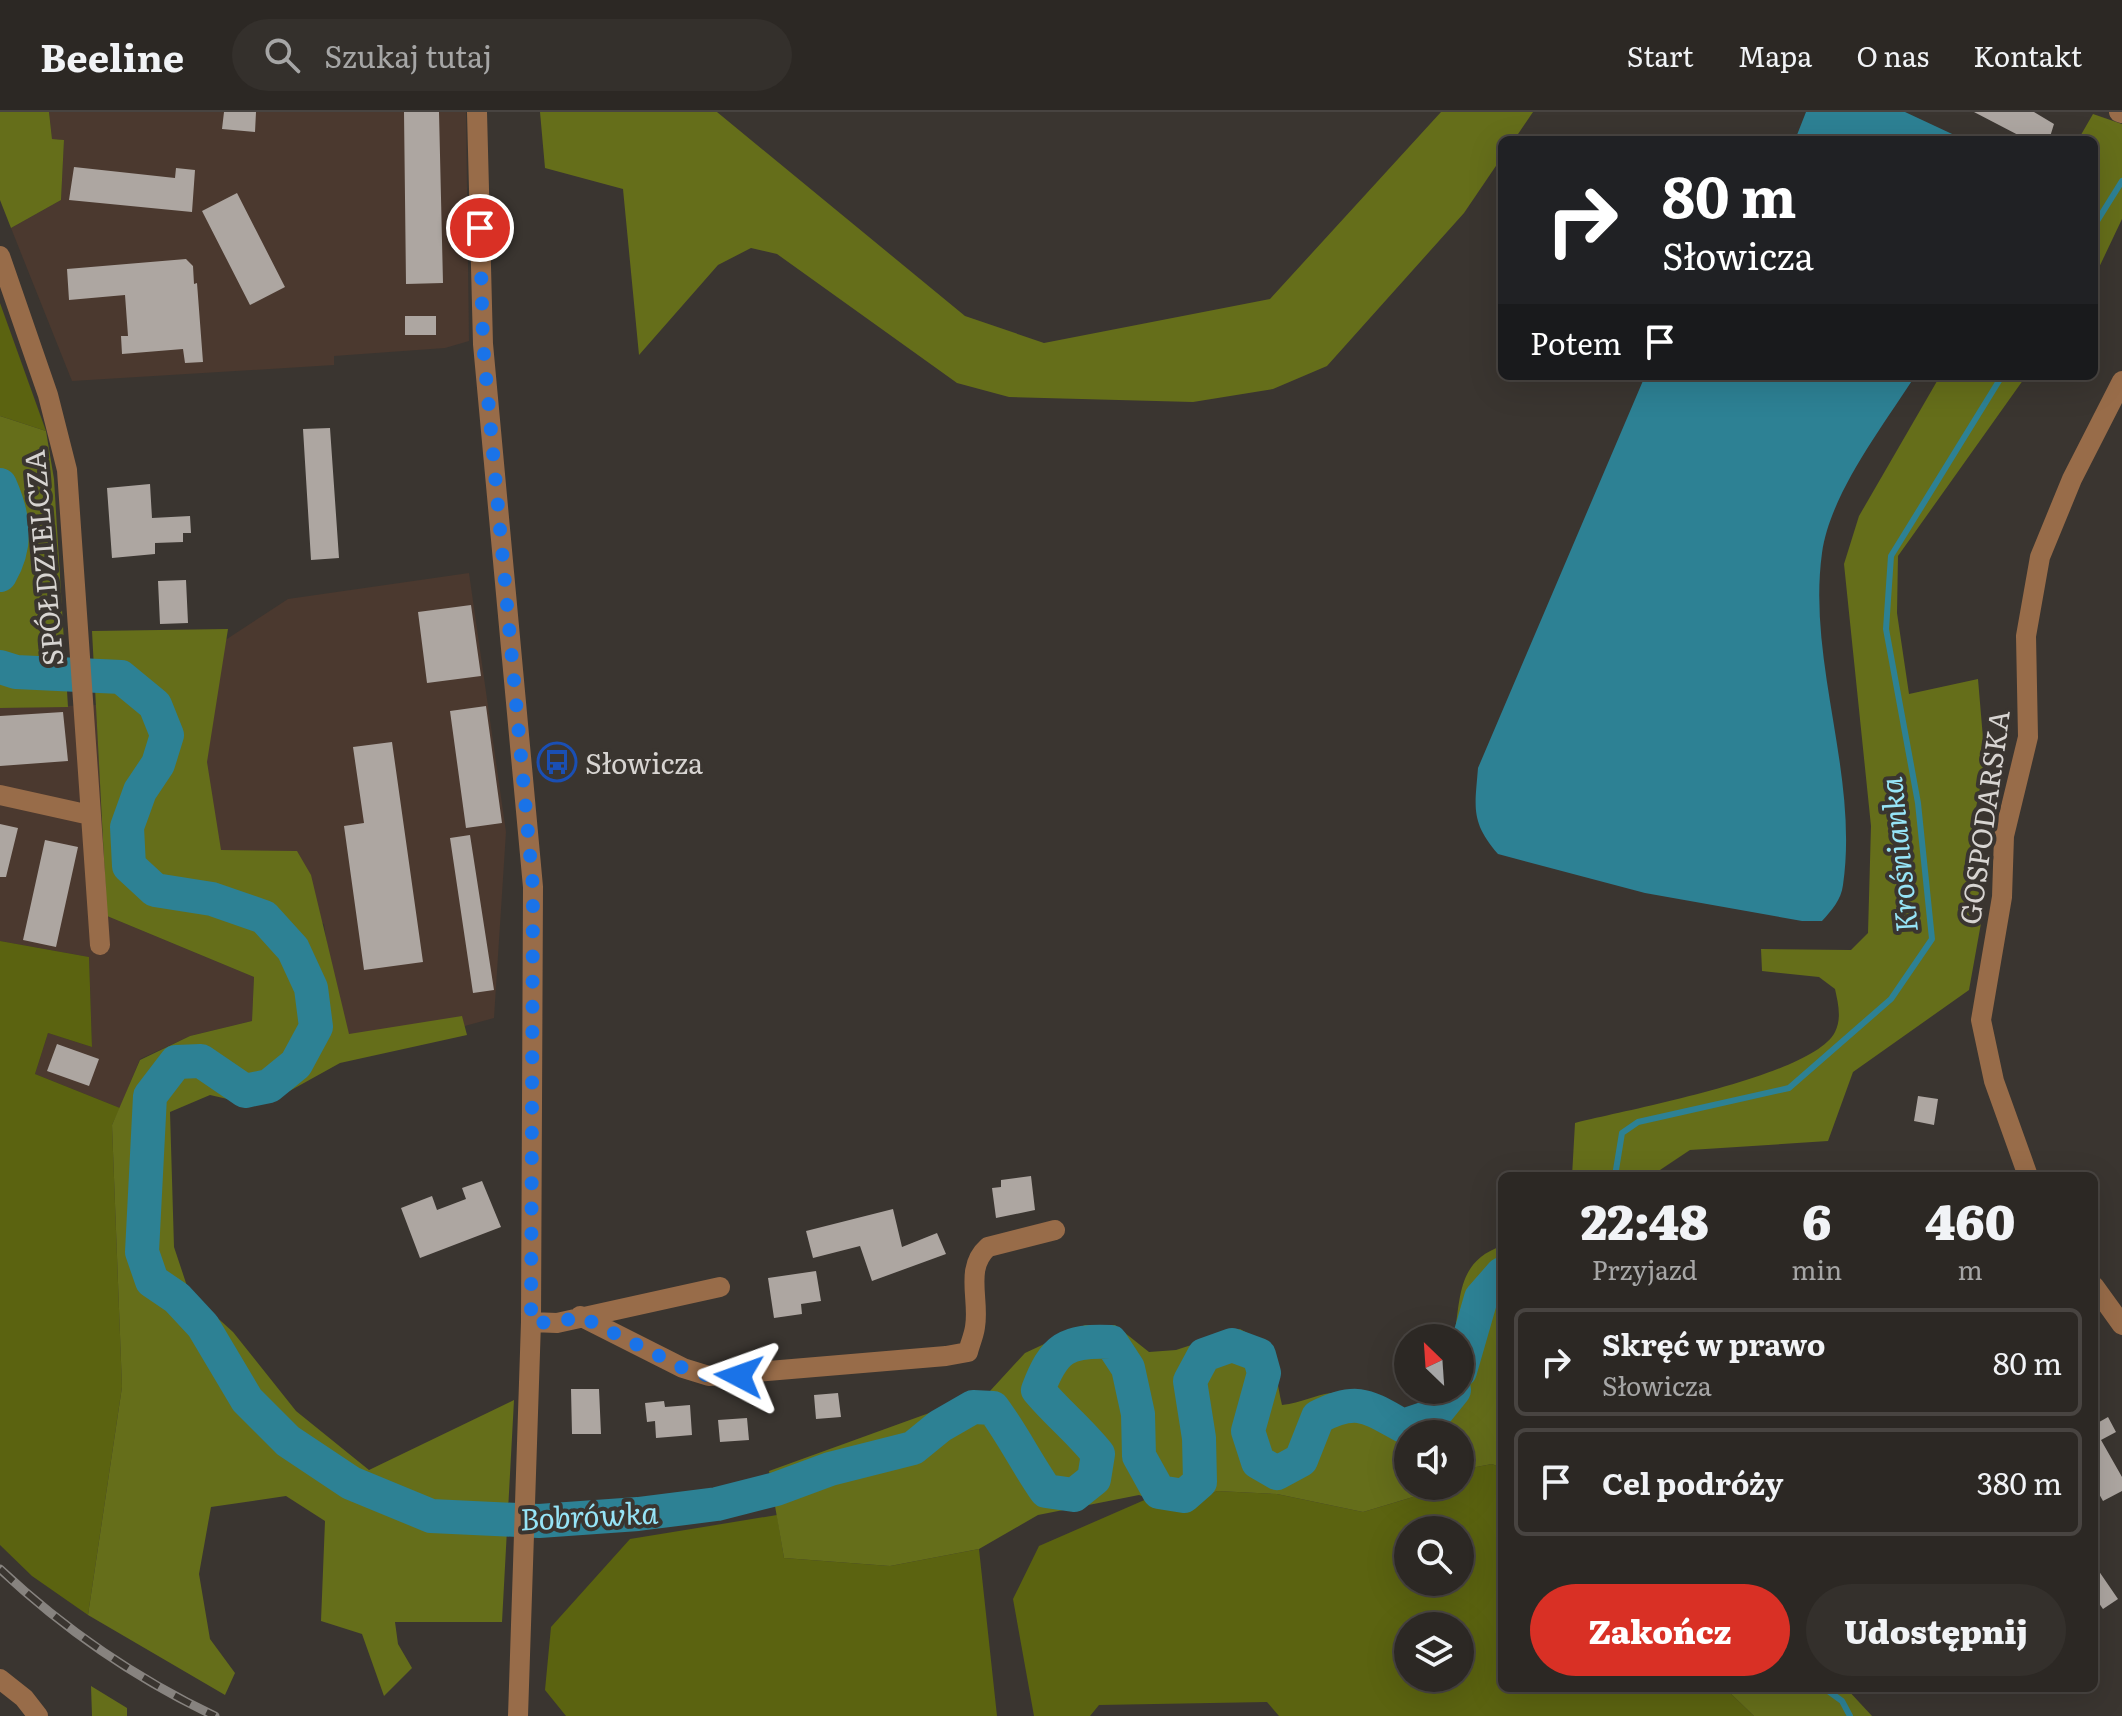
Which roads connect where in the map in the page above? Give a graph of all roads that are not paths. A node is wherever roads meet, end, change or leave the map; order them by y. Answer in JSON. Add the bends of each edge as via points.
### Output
{"nodes":[{"id":1,"x":477,"y":112,"type":"edge"},
{"id":2,"x":0,"y":256,"type":"edge"},
{"id":3,"x":2122,"y":381,"type":"edge"},
{"id":4,"x":0,"y":795,"type":"edge"},
{"id":5,"x":90,"y":815,"type":"junction"},
{"id":6,"x":100,"y":945,"type":"dead end"},
{"id":7,"x":2027,"y":1172,"type":"edge"},
{"id":8,"x":1055,"y":1230,"type":"dead end"},
{"id":9,"x":720,"y":1287,"type":"dead end"},
{"id":10,"x":2098,"y":1292,"type":"edge"},
{"id":11,"x":580,"y":1316,"type":"junction"},
{"id":12,"x":531,"y":1322,"type":"junction"},
{"id":13,"x":2122,"y":1325,"type":"edge"},
{"id":14,"x":0,"y":1679,"type":"edge"},
{"id":15,"x":38,"y":1716,"type":"edge"},
{"id":16,"x":518,"y":1716,"type":"edge"}],
"edges":[{"from":1,"to":12,"type":"street","via":[[483,344],[533,887]]},
{"from":2,"to":5,"type":"street","name":"SPÓŁDZIELCZA","via":[[48,395],[67,470]]},
{"from":3,"to":7,"type":"street","name":"GOSPODARSKA","via":[[2040,557],[2026,636],[2028,737],[2004,836],[2002,897],[1981,1020],[1994,1081]]},
{"from":4,"to":5,"type":"street"},
{"from":5,"to":6,"type":"street","name":"SPÓŁDZIELCZA"},
{"from":8,"to":11,"type":"street","via":[[988,1247],[980,1254],[974,1271],[976,1326],[968,1352],[946,1356],[709,1376]]},
{"from":9,"to":11,"type":"street"},
{"from":10,"to":13,"type":"street"},
{"from":11,"to":12,"type":"street","via":[[557,1323]]},
{"from":12,"to":16,"type":"street"},
{"from":14,"to":15,"type":"street"}]}
